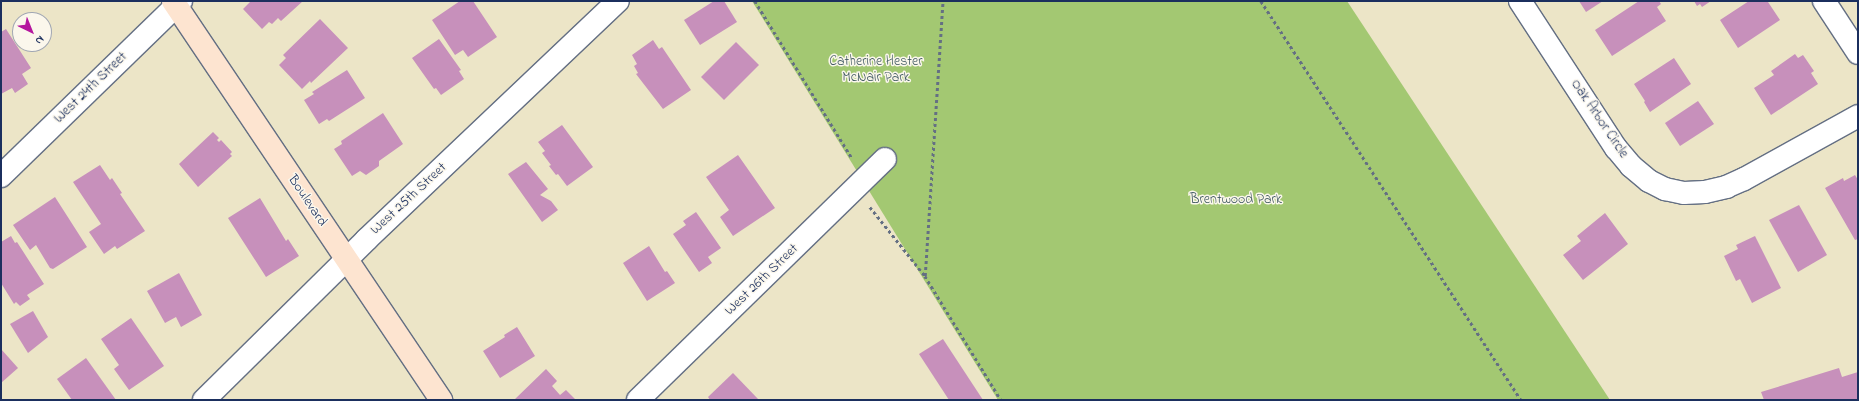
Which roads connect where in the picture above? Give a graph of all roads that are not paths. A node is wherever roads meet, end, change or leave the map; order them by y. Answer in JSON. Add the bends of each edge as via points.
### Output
{"nodes":[{"id":1,"x":618,"y":1,"type":"edge"},
{"id":2,"x":1520,"y":1,"type":"edge"},
{"id":3,"x":1824,"y":1,"type":"edge"},
{"id":4,"x":177,"y":2,"type":"edge"},
{"id":5,"x":1858,"y":53,"type":"edge"},
{"id":6,"x":1858,"y":116,"type":"edge"},
{"id":7,"x":885,"y":159,"type":"dead end"},
{"id":8,"x":1,"y":176,"type":"edge"},
{"id":9,"x":346,"y":260,"type":"junction"},
{"id":10,"x":204,"y":400,"type":"edge"},
{"id":11,"x":441,"y":400,"type":"edge"},
{"id":12,"x":638,"y":400,"type":"edge"}],
"edges":[{"from":1,"to":9,"type":"street","name":"West 25th Street"},
{"from":2,"to":6,"type":"street","name":"Oak Arbor Circle","via":[[1616,148],[1631,166],[1649,181],[1665,189],[1684,193],[1726,187]]},
{"from":3,"to":5,"type":"street"},
{"from":4,"to":8,"type":"street","name":"West 24th Street"},
{"from":4,"to":9,"type":"main road","name":"Boulevard"},
{"from":7,"to":12,"type":"street","name":"West 26th Street"},
{"from":9,"to":10,"type":"street","name":"West 25th Street"},
{"from":9,"to":11,"type":"main road","name":"Boulevard"}]}
